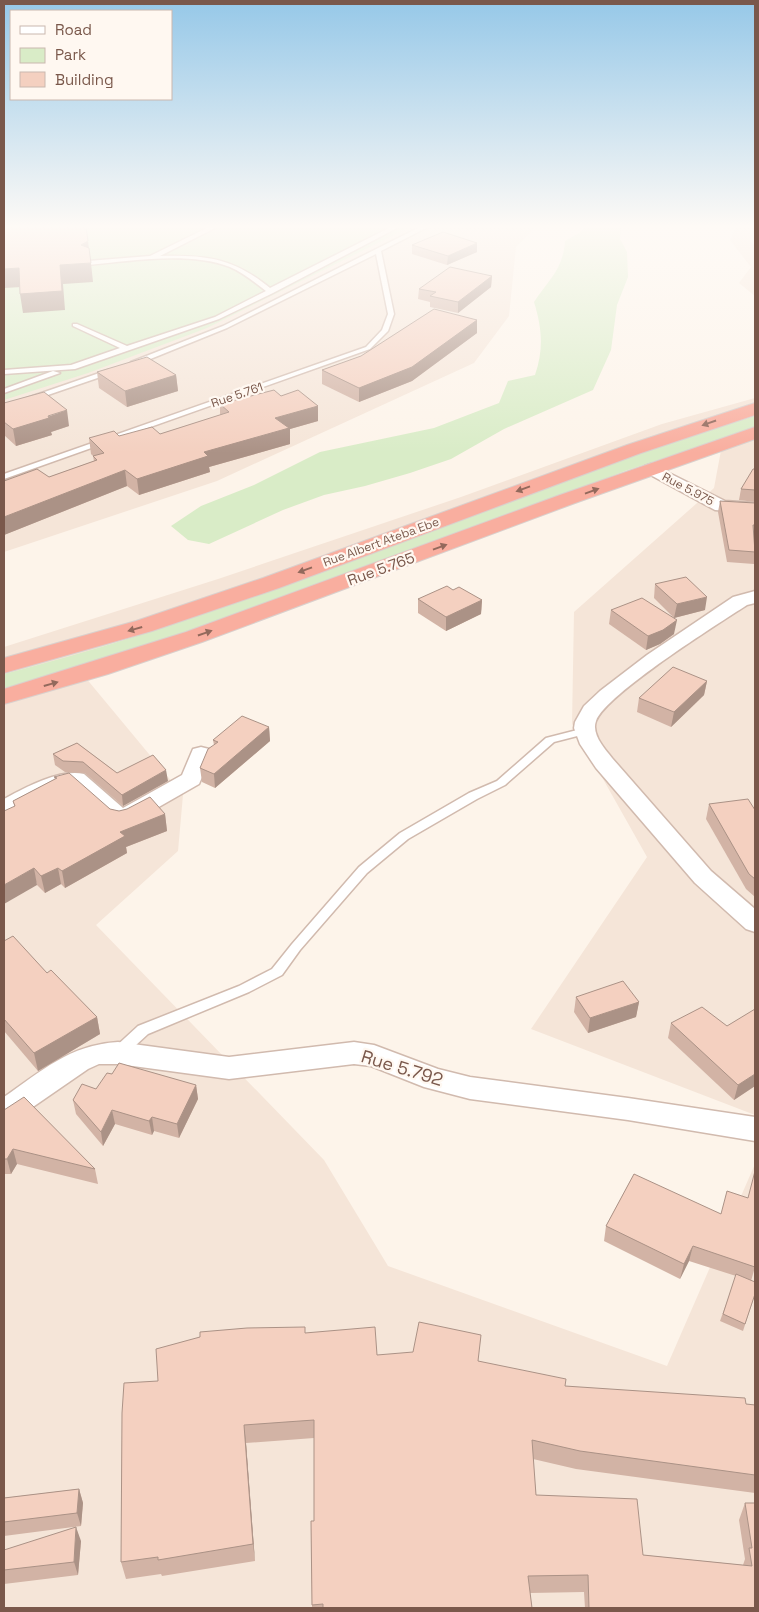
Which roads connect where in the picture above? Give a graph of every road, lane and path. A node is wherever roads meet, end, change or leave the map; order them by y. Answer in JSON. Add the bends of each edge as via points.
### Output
{"nodes":[{"id":1,"x":250,"y":302,"type":"edge"},
{"id":2,"x":274,"y":302,"type":"edge"},
{"id":3,"x":389,"y":302,"type":"edge"},
{"id":4,"x":75,"y":325,"type":"dead end"},
{"id":5,"x":126,"y":349,"type":"junction"},
{"id":6,"x":127,"y":366,"type":"edge"},
{"id":7,"x":72,"y":367,"type":"junction"},
{"id":8,"x":118,"y":369,"type":"edge"},
{"id":9,"x":4,"y":372,"type":"edge"},
{"id":10,"x":4,"y":391,"type":"edge"},
{"id":11,"x":4,"y":408,"type":"edge"},
{"id":12,"x":755,"y":409,"type":"edge"},
{"id":13,"x":755,"y":434,"type":"edge"},
{"id":14,"x":651,"y":469,"type":"junction"},
{"id":15,"x":4,"y":477,"type":"edge"},
{"id":16,"x":755,"y":508,"type":"edge"},
{"id":17,"x":755,"y":597,"type":"edge"},
{"id":18,"x":4,"y":666,"type":"edge"},
{"id":19,"x":4,"y":697,"type":"edge"},
{"id":20,"x":585,"y":731,"type":"junction"},
{"id":21,"x":201,"y":754,"type":"dead end"},
{"id":22,"x":4,"y":808,"type":"edge"},
{"id":23,"x":755,"y":923,"type":"edge"},
{"id":24,"x":118,"y":1053,"type":"junction"},
{"id":25,"x":4,"y":1112,"type":"edge"},
{"id":26,"x":755,"y":1130,"type":"edge"}],
"edges":[{"from":1,"to":5,"type":"lane","via":[[217,318]]},
{"from":2,"to":6,"type":"lane","via":[[225,327]]},
{"from":3,"to":15,"type":"lane","name":"Rue 5.761","via":[[391,314],[386,331],[368,348]]},
{"from":4,"to":5,"type":"lane"},
{"from":5,"to":7,"type":"lane"},
{"from":7,"to":9,"type":"lane"},
{"from":7,"to":10,"type":"lane"},
{"from":8,"to":11,"type":"lane"},
{"from":12,"to":18,"type":"highway","name":"Rue Albert Ateba Ebe","one_way":true,"via":[[643,446],[270,583],[144,626]]},
{"from":13,"to":14,"type":"highway","name":"Rue 5.765"},
{"from":14,"to":16,"type":"street","name":"Rue 5.975","via":[[721,506]]},
{"from":19,"to":14,"type":"highway","name":"Rue 5.765","one_way":true,"via":[[77,677],[208,632]]},
{"from":17,"to":20,"type":"street","via":[[740,601],[621,683],[588,713]]},
{"from":20,"to":23,"type":"street","via":[[604,763],[704,877]]},
{"from":20,"to":24,"type":"lane","via":[[550,740],[501,783],[404,836],[363,870],[277,972],[143,1030]]},
{"from":21,"to":22,"type":"street","via":[[191,779],[121,819],[76,779],[42,788]]},
{"from":24,"to":25,"type":"street","name":"Rue 5.792","via":[[98,1054],[78,1061]]},
{"from":24,"to":26,"type":"street","name":"Rue 5.792","via":[[229,1068],[354,1053],[374,1056],[434,1079],[470,1088]]}]}
